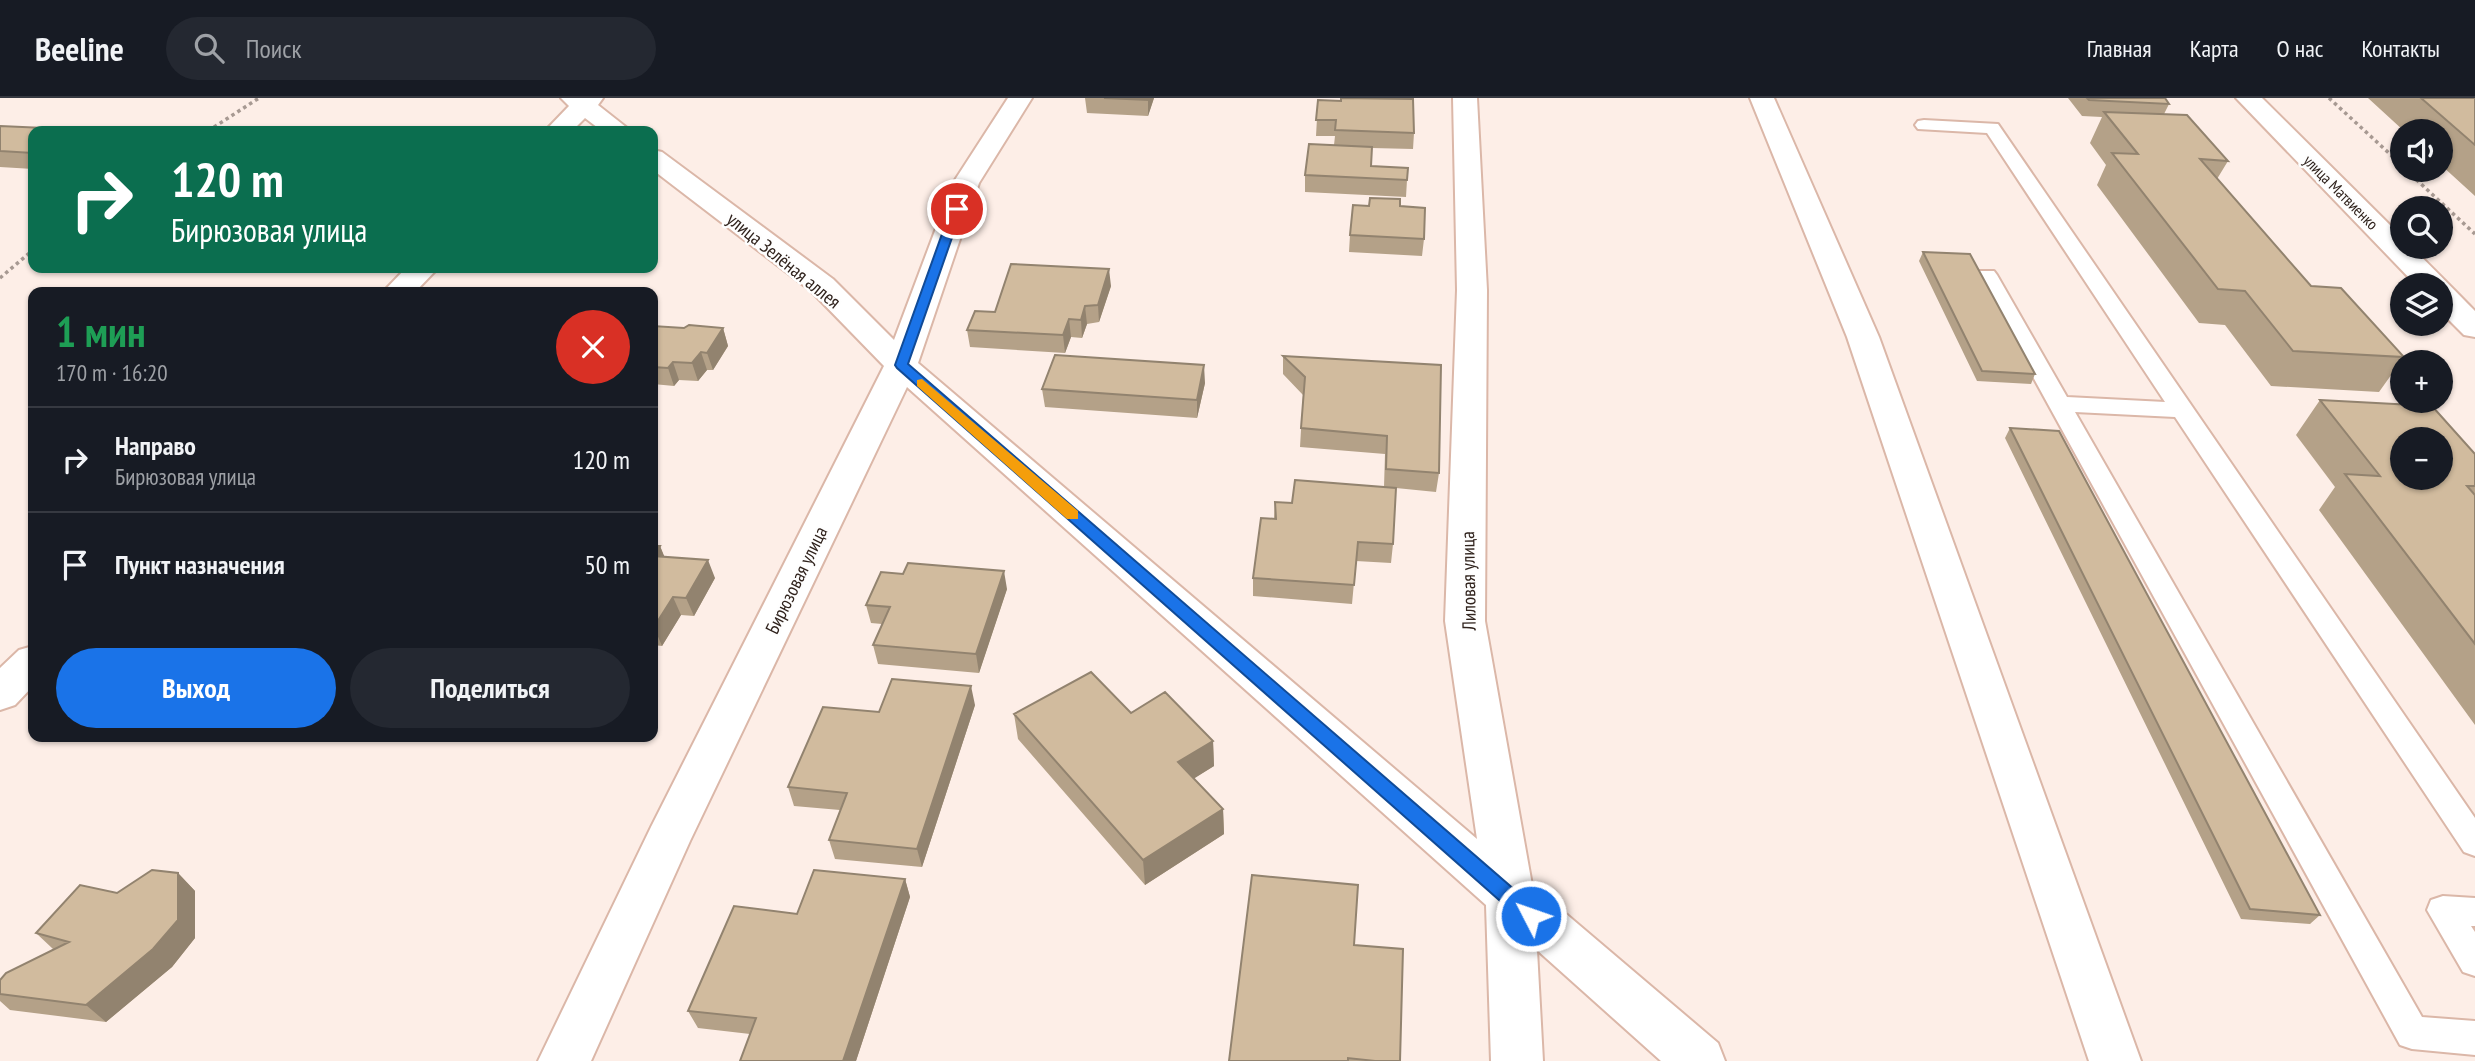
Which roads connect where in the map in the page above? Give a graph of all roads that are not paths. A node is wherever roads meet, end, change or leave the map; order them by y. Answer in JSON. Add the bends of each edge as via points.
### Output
{"nodes":[{"id":1,"x":1020,"y":98,"type":"edge"},
{"id":2,"x":1465,"y":98,"type":"edge"},
{"id":3,"x":1762,"y":98,"type":"edge"},
{"id":4,"x":2248,"y":98,"type":"edge"},
{"id":5,"x":582,"y":101,"type":"edge"},
{"id":6,"x":1924,"y":125,"type":"dead end"},
{"id":7,"x":562,"y":126,"type":"edge"},
{"id":8,"x":612,"y":126,"type":"edge"},
{"id":9,"x":658,"y":162,"type":"edge"},
{"id":10,"x":418,"y":273,"type":"edge"},
{"id":11,"x":2421,"y":273,"type":"edge"},
{"id":12,"x":1987,"y":275,"type":"dead end"},
{"id":13,"x":403,"y":287,"type":"edge"},
{"id":14,"x":2453,"y":305,"type":"edge"},
{"id":15,"x":2475,"y":328,"type":"edge"},
{"id":16,"x":901,"y":365,"type":"junction"},
{"id":17,"x":2060,"y":404,"type":"junction"},
{"id":18,"x":2183,"y":410,"type":"junction"},
{"id":19,"x":28,"y":666,"type":"edge"},
{"id":20,"x":0,"y":694,"type":"edge"},
{"id":21,"x":2475,"y":843,"type":"edge"},
{"id":22,"x":1510,"y":898,"type":"junction"},
{"id":23,"x":2475,"y":912,"type":"edge"},
{"id":24,"x":2475,"y":961,"type":"edge"},
{"id":25,"x":2475,"y":1038,"type":"edge"},
{"id":26,"x":564,"y":1061,"type":"edge"},
{"id":27,"x":1517,"y":1061,"type":"edge"},
{"id":28,"x":1699,"y":1061,"type":"edge"},
{"id":29,"x":2115,"y":1061,"type":"edge"}],
"edges":[{"from":1,"to":16,"type":"street","name":"Бирюзовая улица","via":[[966,183]]},
{"from":2,"to":22,"type":"street","name":"Лиловая улица","via":[[1472,290],[1465,621]]},
{"from":3,"to":29,"type":"street","via":[[1863,337]]},
{"from":4,"to":11,"type":"street","name":"улица Матвиенко"},
{"from":5,"to":7,"type":"street"},
{"from":5,"to":8,"type":"street"},
{"from":6,"to":18,"type":"lane","via":[[1992,128]]},
{"from":9,"to":16,"type":"street","name":"улица Зелёная аллея","via":[[822,285]]},
{"from":10,"to":13,"type":"street"},
{"from":12,"to":17,"type":"lane"},
{"from":14,"to":15,"type":"street"},
{"from":16,"to":22,"type":"street","name":"улица Зелёная аллея"},
{"from":16,"to":26,"type":"street","name":"Бирюзовая улица"},
{"from":17,"to":18,"type":"lane"},
{"from":17,"to":25,"type":"lane","via":[[2412,1033]]},
{"from":18,"to":21,"type":"lane"},
{"from":19,"to":20,"type":"street"},
{"from":22,"to":27,"type":"street","name":"Лиловая улица"},
{"from":22,"to":28,"type":"street","name":"улица Зелёная аллея"},
{"from":23,"to":24,"type":"lane","via":[[2443,910]]}]}
